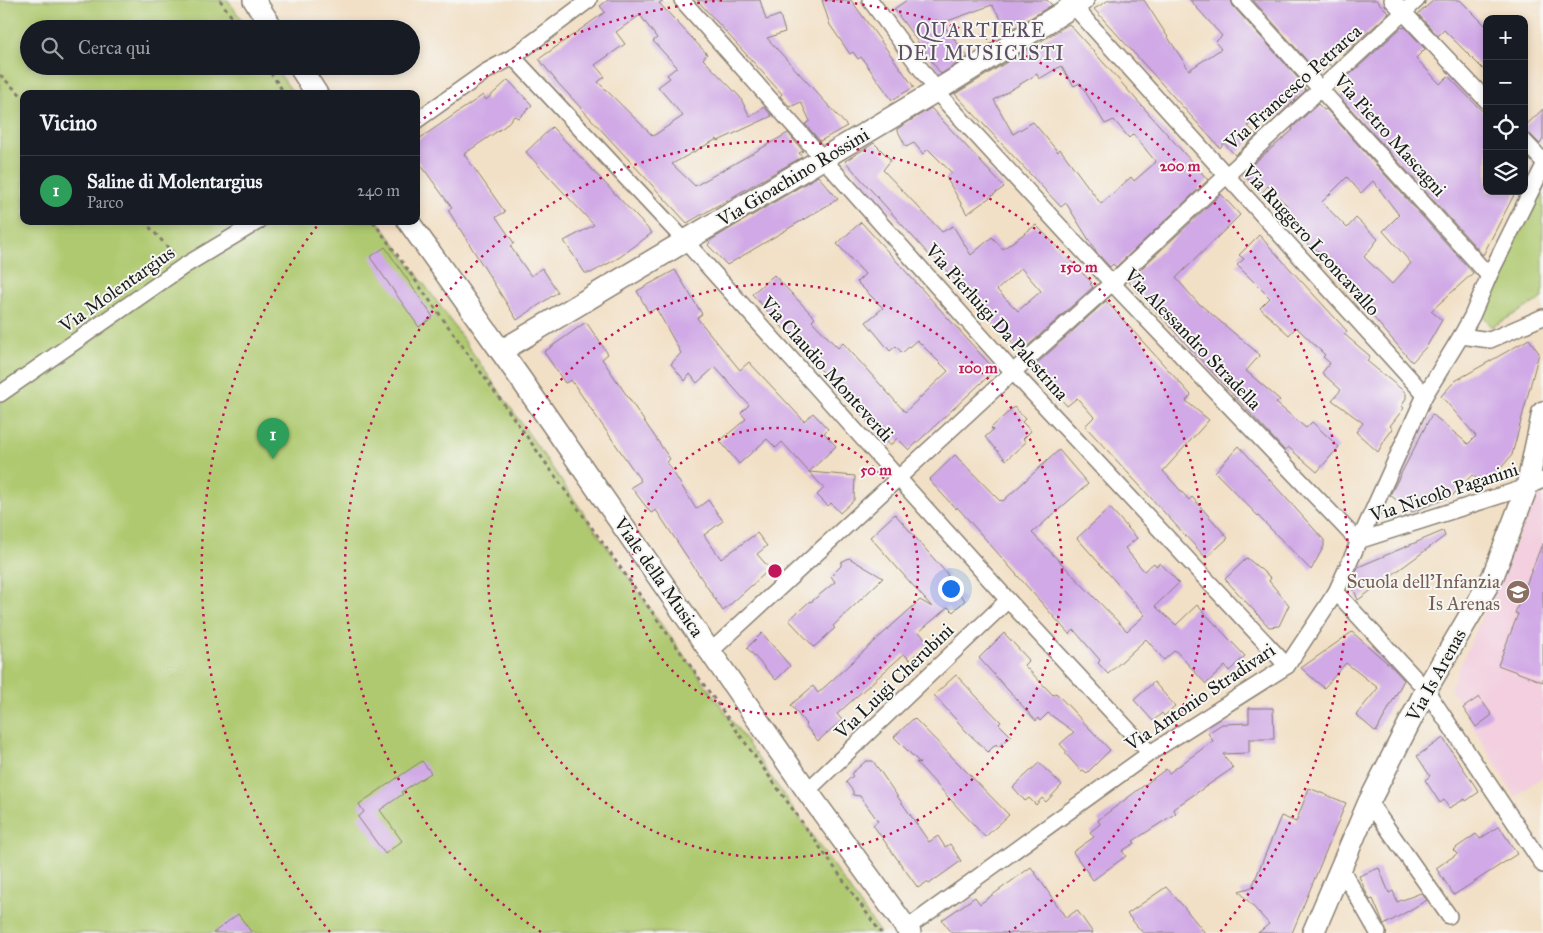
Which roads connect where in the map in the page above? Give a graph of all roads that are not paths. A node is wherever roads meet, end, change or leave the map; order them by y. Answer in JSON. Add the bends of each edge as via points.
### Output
{"nodes":[{"id":1,"x":254,"y":0,"type":"edge"},
{"id":2,"x":589,"y":0,"type":"edge"},
{"id":3,"x":682,"y":0,"type":"edge"},
{"id":4,"x":870,"y":0,"type":"edge"},
{"id":5,"x":1240,"y":0,"type":"edge"},
{"id":6,"x":1392,"y":0,"type":"edge"},
{"id":7,"x":1418,"y":0,"type":"edge"},
{"id":8,"x":1075,"y":2,"type":"edge"},
{"id":9,"x":1404,"y":12,"type":"junction"},
{"id":10,"x":267,"y":20,"type":"edge"},
{"id":11,"x":513,"y":57,"type":"junction"},
{"id":12,"x":305,"y":75,"type":"edge"},
{"id":13,"x":314,"y":90,"type":"edge"},
{"id":14,"x":1321,"y":90,"type":"junction"},
{"id":15,"x":936,"y":91,"type":"junction"},
{"id":16,"x":1483,"y":97,"type":"edge"},
{"id":17,"x":420,"y":118,"type":"edge"},
{"id":18,"x":1528,"y":145,"type":"edge"},
{"id":19,"x":822,"y":158,"type":"junction"},
{"id":20,"x":1543,"y":161,"type":"edge"},
{"id":21,"x":1543,"y":167,"type":"edge"},
{"id":22,"x":1226,"y":176,"type":"junction"},
{"id":23,"x":252,"y":225,"type":"edge"},
{"id":24,"x":411,"y":225,"type":"edge"},
{"id":25,"x":686,"y":241,"type":"junction"},
{"id":26,"x":1489,"y":276,"type":"junction"},
{"id":27,"x":1112,"y":283,"type":"junction"},
{"id":28,"x":1543,"y":317,"type":"edge"},
{"id":29,"x":1461,"y":336,"type":"junction"},
{"id":30,"x":501,"y":351,"type":"junction"},
{"id":31,"x":1013,"y":372,"type":"junction"},
{"id":32,"x":0,"y":394,"type":"edge"},
{"id":33,"x":1425,"y":395,"type":"junction"},
{"id":34,"x":1543,"y":412,"type":"edge"},
{"id":35,"x":898,"y":478,"type":"junction"},
{"id":36,"x":1535,"y":484,"type":"edge"},
{"id":37,"x":1358,"y":542,"type":"junction"},
{"id":38,"x":1336,"y":592,"type":"junction"},
{"id":39,"x":1008,"y":600,"type":"junction"},
{"id":40,"x":711,"y":651,"type":"junction"},
{"id":41,"x":1287,"y":666,"type":"junction"},
{"id":42,"x":1426,"y":690,"type":"junction"},
{"id":43,"x":1150,"y":753,"type":"junction"},
{"id":44,"x":807,"y":791,"type":"junction"},
{"id":45,"x":1370,"y":802,"type":"junction"},
{"id":46,"x":1543,"y":865,"type":"edge"},
{"id":47,"x":1341,"y":868,"type":"junction"},
{"id":48,"x":1449,"y":916,"type":"dead end"},
{"id":49,"x":908,"y":931,"type":"edge"},
{"id":50,"x":1313,"y":933,"type":"edge"},
{"id":51,"x":1378,"y":933,"type":"edge"}],
"edges":[{"from":1,"to":10,"type":"street"},
{"from":2,"to":11,"type":"street"},
{"from":3,"to":19,"type":"street","name":"Via Pierluigi Da Palestrina"},
{"from":4,"to":15,"type":"street","name":"Via Alessandro Stradella"},
{"from":5,"to":14,"type":"street","name":"Via Pietro Mascagni"},
{"from":6,"to":9,"type":"street"},
{"from":7,"to":9,"type":"street","name":"Via Francesco Petrarca"},
{"from":8,"to":15,"type":"street","name":"Via Gioachino Rossini"},
{"from":8,"to":22,"type":"street","name":"Via Ruggero Leoncavallo"},
{"from":9,"to":14,"type":"street","name":"Via Francesco Petrarca"},
{"from":9,"to":16,"type":"street"},
{"from":11,"to":17,"type":"street","via":[[485,72]]},
{"from":11,"to":25,"type":"street","name":"Via Claudio Monteverdi"},
{"from":12,"to":13,"type":"street"},
{"from":14,"to":22,"type":"street","name":"Via Francesco Petrarca"},
{"from":14,"to":26,"type":"street","name":"Via Pietro Mascagni"},
{"from":15,"to":19,"type":"street","name":"Via Gioachino Rossini"},
{"from":15,"to":27,"type":"street","name":"Via Alessandro Stradella"},
{"from":18,"to":20,"type":"street"},
{"from":19,"to":25,"type":"street","name":"Via Gioachino Rossini"},
{"from":19,"to":31,"type":"street","name":"Via Pierluigi Da Palestrina"},
{"from":21,"to":26,"type":"street","name":"Via Antonio Stradivari"},
{"from":22,"to":27,"type":"street","name":"Via Francesco Petrarca"},
{"from":22,"to":33,"type":"street","name":"Via Ruggero Leoncavallo"},
{"from":23,"to":32,"type":"street","name":"Via Molentargius","via":[[184,266]]},
{"from":24,"to":30,"type":"street","name":"Viale della Musica"},
{"from":25,"to":30,"type":"street","name":"Via Gioachino Rossini"},
{"from":25,"to":35,"type":"street","name":"Via Claudio Monteverdi"},
{"from":26,"to":29,"type":"street","name":"Via Antonio Stradivari"},
{"from":27,"to":31,"type":"street","name":"Via Francesco Petrarca"},
{"from":27,"to":37,"type":"street","name":"Via Alessandro Stradella"},
{"from":28,"to":29,"type":"street","via":[[1490,340]]},
{"from":29,"to":33,"type":"street","name":"Via Antonio Stradivari"},
{"from":30,"to":40,"type":"street","name":"Viale della Musica"},
{"from":31,"to":35,"type":"street","name":"Via Francesco Petrarca"},
{"from":31,"to":41,"type":"street","name":"Via Pierluigi Da Palestrina"},
{"from":33,"to":37,"type":"street","name":"Via Antonio Stradivari"},
{"from":34,"to":36,"type":"street","name":"Via Is Arenas"},
{"from":35,"to":39,"type":"street","name":"Via Claudio Monteverdi"},
{"from":35,"to":40,"type":"street","name":"Via Francesco Petrarca"},
{"from":36,"to":37,"type":"street","name":"Via Nicolò Paganini"},
{"from":36,"to":42,"type":"street","name":"Via Is Arenas","via":[[1493,576]]},
{"from":37,"to":38,"type":"street","name":"Via Antonio Stradivari"},
{"from":38,"to":41,"type":"street","name":"Via Antonio Stradivari"},
{"from":38,"to":42,"type":"street"},
{"from":39,"to":43,"type":"street","name":"Via Claudio Monteverdi"},
{"from":39,"to":44,"type":"street","name":"Via Luigi Cherubini"},
{"from":40,"to":44,"type":"street","name":"Viale della Musica"},
{"from":41,"to":43,"type":"street","name":"Via Antonio Stradivari"},
{"from":42,"to":45,"type":"street","name":"Via Is Arenas"},
{"from":42,"to":46,"type":"street"},
{"from":43,"to":49,"type":"street","name":"Via Antonio Stradivari"},
{"from":44,"to":49,"type":"street","name":"Viale della Musica"},
{"from":45,"to":47,"type":"street","name":"Via Is Arenas"},
{"from":45,"to":48,"type":"street"},
{"from":47,"to":50,"type":"street","name":"Via Is Arenas"},
{"from":47,"to":51,"type":"street"}]}
